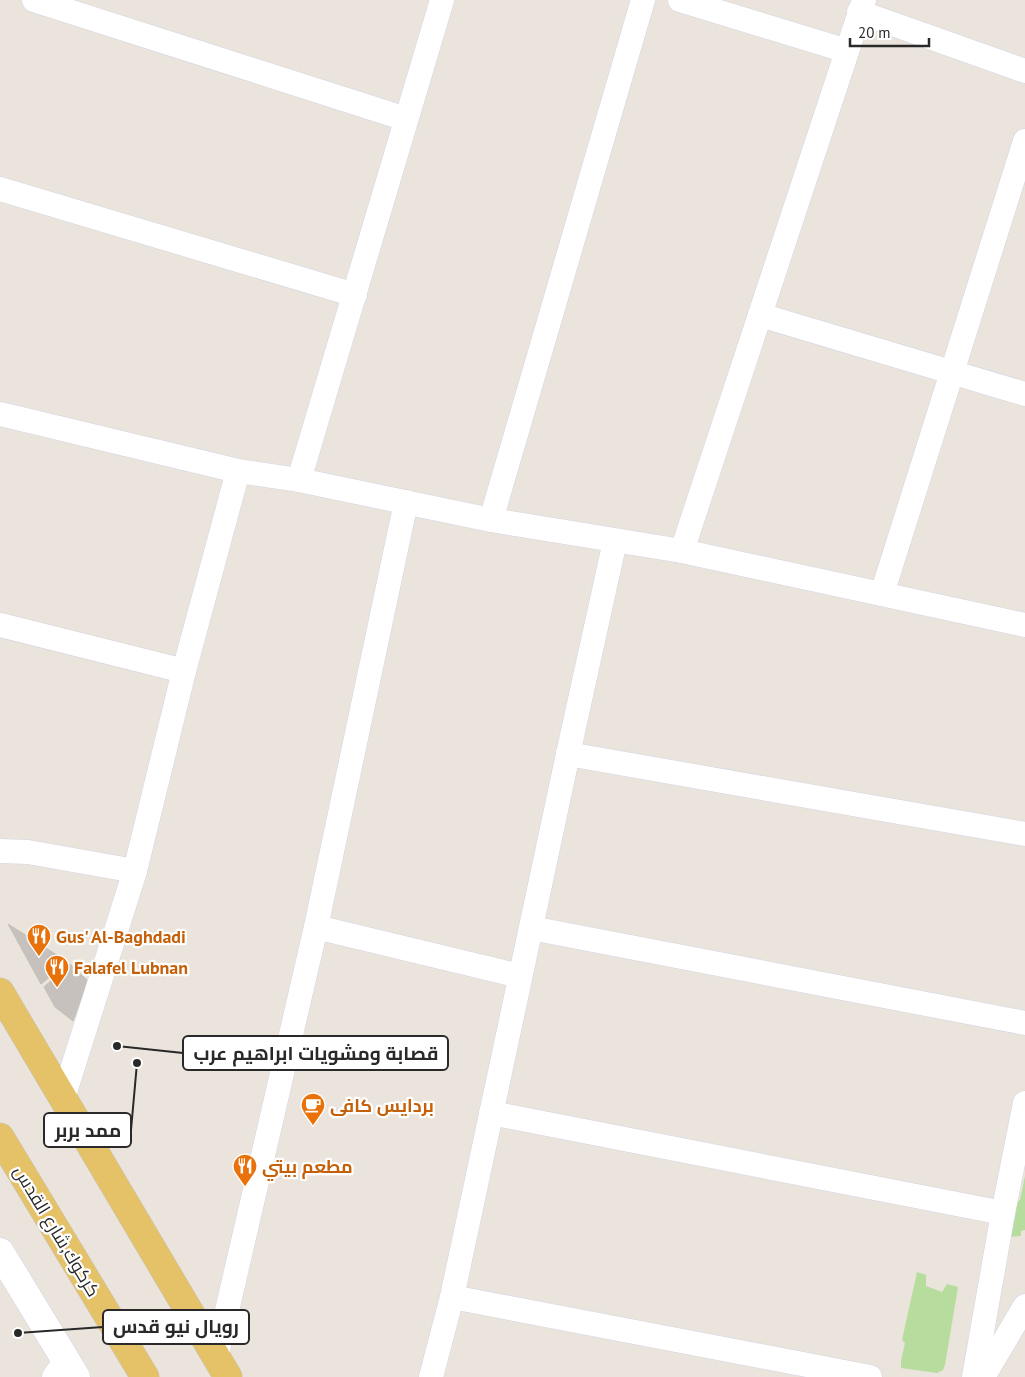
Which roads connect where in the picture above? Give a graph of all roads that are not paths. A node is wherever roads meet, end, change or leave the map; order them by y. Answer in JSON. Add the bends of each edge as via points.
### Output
{"nodes":[{"id":1,"x":34,"y":0,"type":"edge"},
{"id":2,"x":442,"y":0,"type":"edge"},
{"id":3,"x":643,"y":0,"type":"edge"},
{"id":4,"x":680,"y":0,"type":"edge"},
{"id":5,"x":862,"y":6,"type":"edge"},
{"id":6,"x":847,"y":50,"type":"junction"},
{"id":7,"x":1025,"y":71,"type":"edge"},
{"id":8,"x":406,"y":119,"type":"junction"},
{"id":9,"x":1025,"y":141,"type":"edge"},
{"id":10,"x":0,"y":189,"type":"edge"},
{"id":11,"x":355,"y":294,"type":"junction"},
{"id":12,"x":760,"y":315,"type":"junction"},
{"id":13,"x":951,"y":371,"type":"junction"},
{"id":14,"x":1025,"y":394,"type":"edge"},
{"id":15,"x":0,"y":414,"type":"edge"},
{"id":16,"x":238,"y":471,"type":"junction"},
{"id":17,"x":300,"y":480,"type":"junction"},
{"id":18,"x":406,"y":502,"type":"junction"},
{"id":19,"x":491,"y":520,"type":"junction"},
{"id":20,"x":615,"y":541,"type":"junction"},
{"id":21,"x":682,"y":551,"type":"junction"},
{"id":22,"x":882,"y":594,"type":"junction"},
{"id":23,"x":0,"y":625,"type":"edge"},
{"id":24,"x":1025,"y":625,"type":"edge"},
{"id":25,"x":184,"y":671,"type":"junction"},
{"id":26,"x":568,"y":754,"type":"junction"},
{"id":27,"x":1025,"y":834,"type":"edge"},
{"id":28,"x":0,"y":851,"type":"edge"},
{"id":29,"x":135,"y":871,"type":"junction"},
{"id":30,"x":316,"y":926,"type":"junction"},
{"id":31,"x":531,"y":928,"type":"junction"},
{"id":32,"x":520,"y":976,"type":"junction"},
{"id":33,"x":0,"y":992,"type":"edge"},
{"id":34,"x":1025,"y":1023,"type":"edge"},
{"id":35,"x":62,"y":1098,"type":"junction"},
{"id":36,"x":1025,"y":1103,"type":"edge"},
{"id":37,"x":491,"y":1113,"type":"junction"},
{"id":38,"x":0,"y":1137,"type":"edge"},
{"id":39,"x":1003,"y":1213,"type":"junction"},
{"id":40,"x":0,"y":1252,"type":"edge"},
{"id":41,"x":452,"y":1298,"type":"junction"},
{"id":42,"x":1025,"y":1306,"type":"edge"},
{"id":43,"x":222,"y":1368,"type":"edge"},
{"id":44,"x":65,"y":1371,"type":"edge"},
{"id":45,"x":145,"y":1377,"type":"edge"},
{"id":46,"x":431,"y":1377,"type":"edge"},
{"id":47,"x":870,"y":1377,"type":"edge"},
{"id":48,"x":974,"y":1377,"type":"edge"},
{"id":49,"x":983,"y":1377,"type":"edge"}],
"edges":[{"from":1,"to":8,"type":"street"},
{"from":2,"to":8,"type":"street"},
{"from":3,"to":19,"type":"street"},
{"from":4,"to":6,"type":"street"},
{"from":5,"to":6,"type":"street"},
{"from":5,"to":7,"type":"street"},
{"from":6,"to":12,"type":"street"},
{"from":8,"to":11,"type":"street"},
{"from":9,"to":13,"type":"street"},
{"from":10,"to":11,"type":"street"},
{"from":11,"to":17,"type":"street"},
{"from":12,"to":13,"type":"street"},
{"from":12,"to":21,"type":"street"},
{"from":13,"to":14,"type":"street"},
{"from":13,"to":22,"type":"street"},
{"from":15,"to":16,"type":"street"},
{"from":16,"to":17,"type":"street"},
{"from":16,"to":25,"type":"street"},
{"from":17,"to":18,"type":"street"},
{"from":18,"to":19,"type":"street"},
{"from":18,"to":30,"type":"street"},
{"from":19,"to":20,"type":"street"},
{"from":20,"to":21,"type":"street"},
{"from":20,"to":26,"type":"street"},
{"from":21,"to":22,"type":"street"},
{"from":22,"to":24,"type":"street"},
{"from":23,"to":25,"type":"street"},
{"from":25,"to":29,"type":"street"},
{"from":26,"to":27,"type":"street"},
{"from":26,"to":31,"type":"street"},
{"from":28,"to":29,"type":"street","via":[[28,852]]},
{"from":29,"to":35,"type":"street"},
{"from":30,"to":32,"type":"street"},
{"from":30,"to":43,"type":"street"},
{"from":31,"to":32,"type":"street"},
{"from":31,"to":34,"type":"street"},
{"from":32,"to":37,"type":"street"},
{"from":33,"to":35,"type":"main road"},
{"from":35,"to":43,"type":"main road"},
{"from":36,"to":39,"type":"street"},
{"from":37,"to":39,"type":"street"},
{"from":37,"to":41,"type":"street"},
{"from":38,"to":45,"type":"main road","name":"كركوك,شارع القدس"},
{"from":39,"to":48,"type":"street"},
{"from":40,"to":44,"type":"street"},
{"from":41,"to":46,"type":"street"},
{"from":41,"to":47,"type":"street"},
{"from":42,"to":49,"type":"street"}]}
